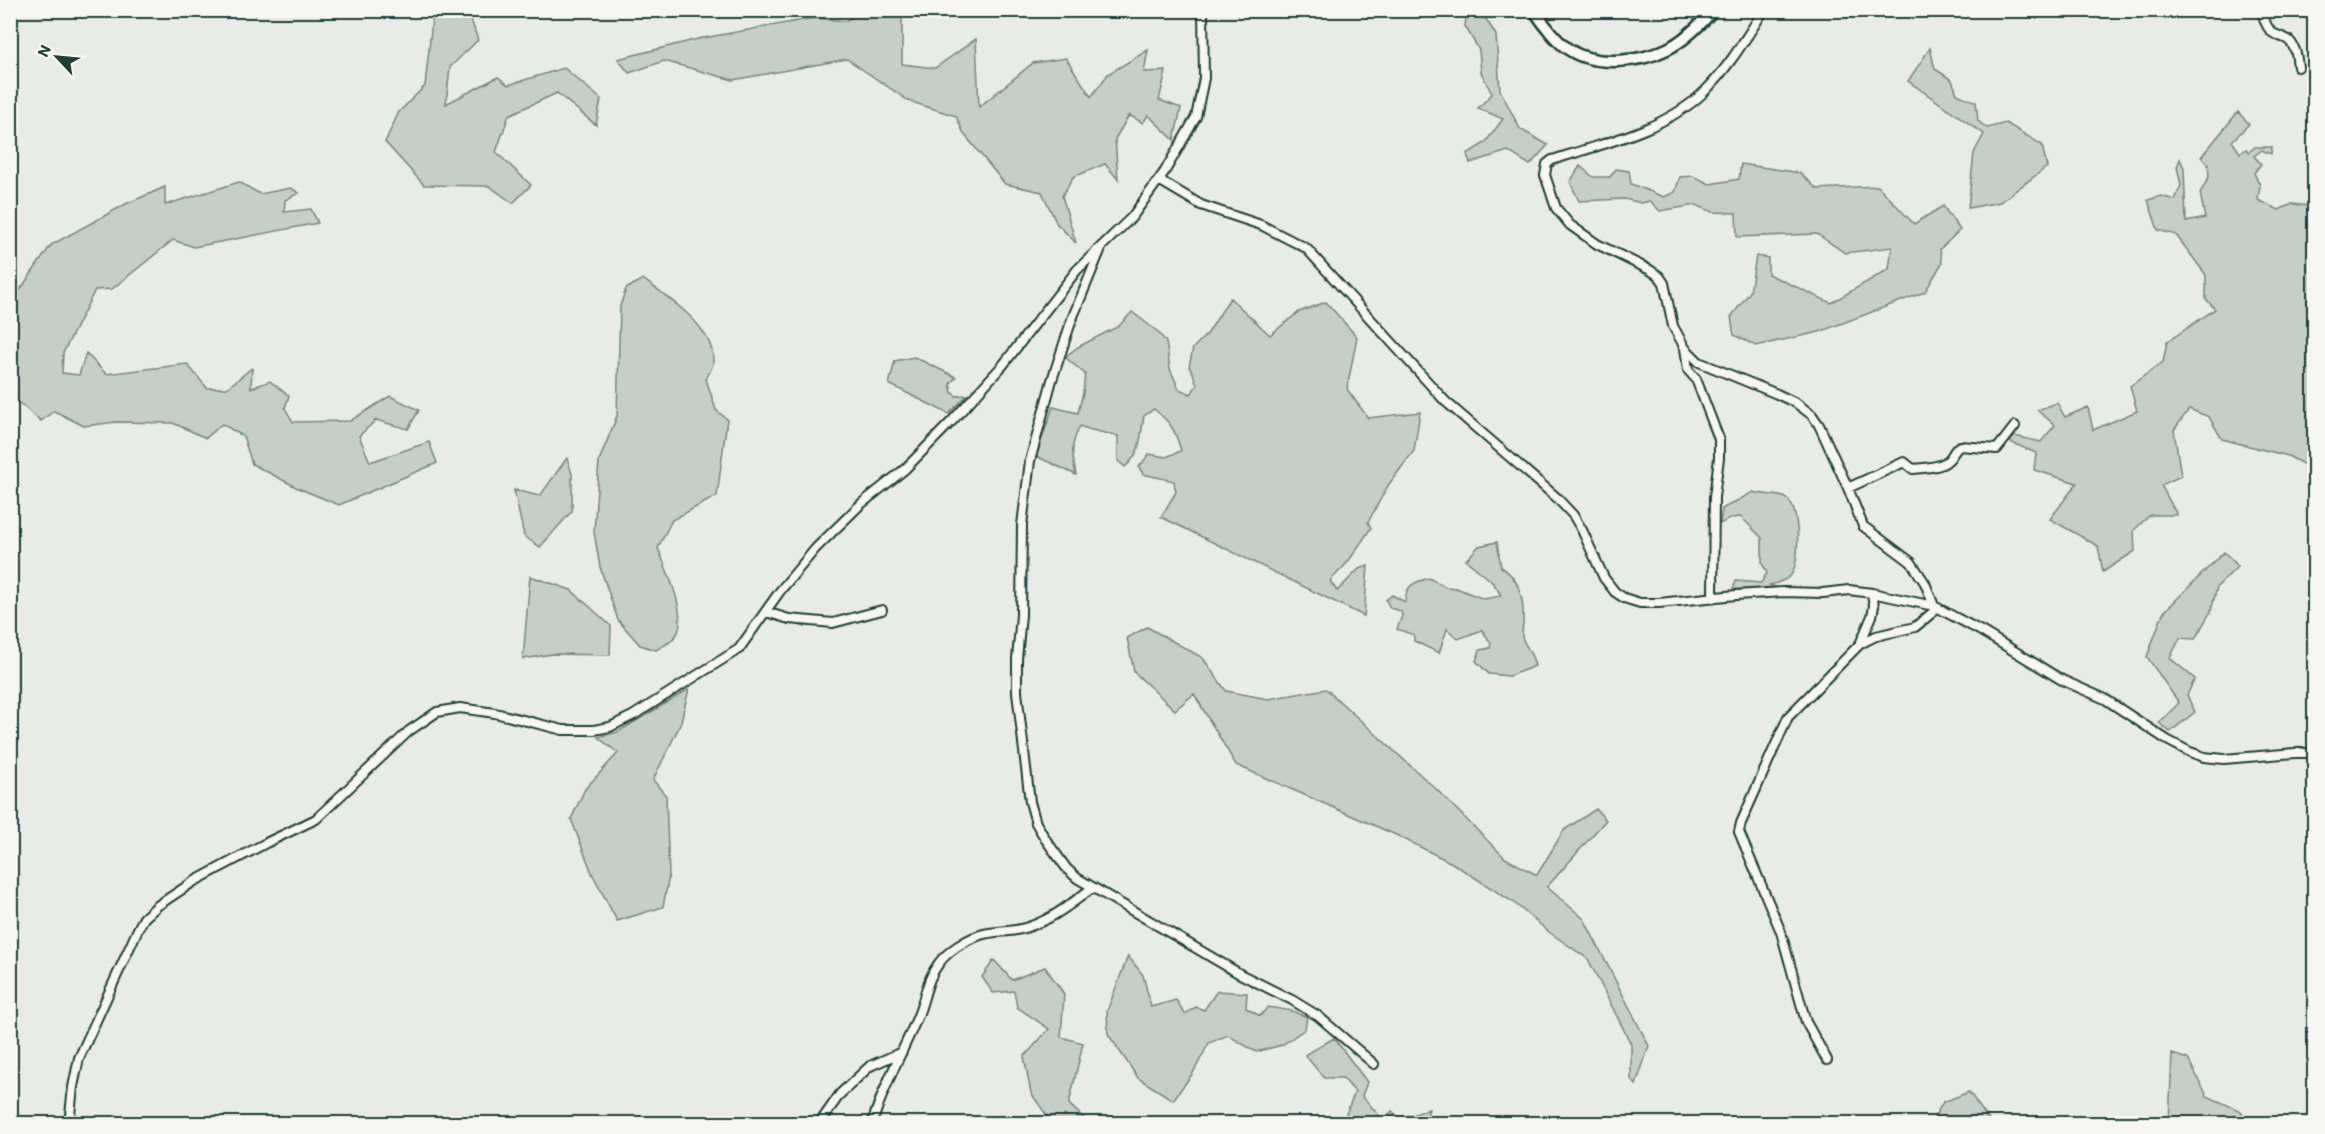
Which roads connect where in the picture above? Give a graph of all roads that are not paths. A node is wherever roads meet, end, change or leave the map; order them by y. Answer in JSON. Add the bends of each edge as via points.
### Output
{"nodes":[{"id":1,"x":1203,"y":10,"type":"edge"},
{"id":2,"x":1534,"y":10,"type":"edge"},
{"id":3,"x":1713,"y":10,"type":"edge"},
{"id":4,"x":1764,"y":10,"type":"edge"},
{"id":5,"x":2262,"y":10,"type":"edge"},
{"id":6,"x":2298,"y":67,"type":"dead end"},
{"id":7,"x":1159,"y":180,"type":"junction"},
{"id":8,"x":1103,"y":245,"type":"junction"},
{"id":9,"x":1685,"y":348,"type":"junction"},
{"id":10,"x":2015,"y":426,"type":"dead end"},
{"id":11,"x":1848,"y":488,"type":"junction"},
{"id":12,"x":1872,"y":593,"type":"junction"},
{"id":13,"x":1713,"y":598,"type":"junction"},
{"id":14,"x":1936,"y":607,"type":"junction"},
{"id":15,"x":882,"y":610,"type":"dead end"},
{"id":16,"x":766,"y":612,"type":"junction"},
{"id":17,"x":1860,"y":644,"type":"junction"},
{"id":18,"x":2314,"y":753,"type":"edge"},
{"id":19,"x":1092,"y":888,"type":"junction"},
{"id":20,"x":902,"y":1052,"type":"junction"},
{"id":21,"x":1827,"y":1059,"type":"dead end"},
{"id":22,"x":1374,"y":1064,"type":"dead end"},
{"id":23,"x":69,"y":1124,"type":"edge"},
{"id":24,"x":819,"y":1124,"type":"edge"},
{"id":25,"x":872,"y":1124,"type":"edge"}],
"edges":[{"from":1,"to":7,"type":"street","via":[[1201,100],[1184,141]]},
{"from":2,"to":3,"type":"street","via":[[1569,50],[1592,60],[1614,61],[1667,49]]},
{"from":4,"to":9,"type":"street","via":[[1718,77],[1697,98],[1647,127],[1552,160],[1545,169],[1551,199],[1570,225],[1597,244],[1659,276],[1667,292],[1673,326]]},
{"from":5,"to":6,"type":"street","via":[[2268,32],[2290,41],[2294,47]]},
{"from":7,"to":8,"type":"street","via":[[1132,217]]},
{"from":7,"to":13,"type":"street","via":[[1201,205],[1261,225],[1306,248],[1449,405],[1556,496],[1582,530],[1604,578],[1615,592],[1640,603]]},
{"from":8,"to":16,"type":"street","via":[[1077,270],[986,385],[905,469],[861,504],[816,548]]},
{"from":8,"to":19,"type":"street","via":[[1061,352],[1030,462],[1022,525],[1017,659],[1019,715],[1033,812],[1057,855]]},
{"from":9,"to":11,"type":"street","via":[[1707,368],[1777,394],[1812,415]]},
{"from":9,"to":13,"type":"street","via":[[1686,363],[1719,440]]},
{"from":10,"to":11,"type":"street","via":[[1997,449],[1960,446],[1947,462],[1913,469],[1904,462]]},
{"from":11,"to":14,"type":"street","via":[[1863,526],[1911,562]]},
{"from":12,"to":13,"type":"street","via":[[1783,592]]},
{"from":12,"to":14,"type":"street"},
{"from":12,"to":17,"type":"street","via":[[1872,616]]},
{"from":14,"to":17,"type":"street","via":[[1908,630],[1883,633]]},
{"from":14,"to":18,"type":"street","via":[[2062,680],[2105,699],[2190,752],[2224,759]]},
{"from":15,"to":16,"type":"street","via":[[833,623],[789,619]]},
{"from":16,"to":23,"type":"street","via":[[739,649],[634,716],[610,727],[582,732],[563,730],[460,708],[426,717],[316,819],[213,871],[157,906],[139,927],[79,1058]]},
{"from":17,"to":21,"type":"street","via":[[1788,717],[1739,832],[1781,932],[1806,1022]]},
{"from":19,"to":20,"type":"street","via":[[1046,919],[1018,930],[980,935],[949,953],[932,974]]},
{"from":19,"to":22,"type":"street","via":[[1318,1016]]},
{"from":20,"to":24,"type":"street","via":[[870,1066],[840,1094]]},
{"from":20,"to":25,"type":"street","via":[[880,1095]]}]}
